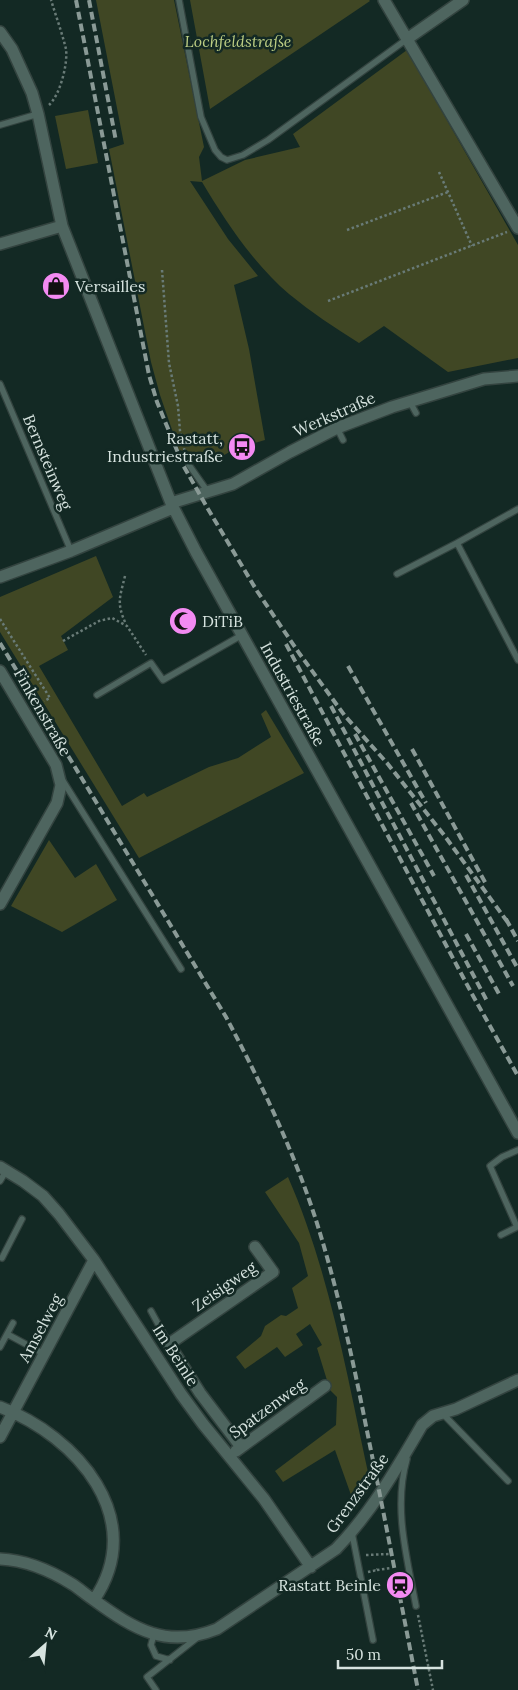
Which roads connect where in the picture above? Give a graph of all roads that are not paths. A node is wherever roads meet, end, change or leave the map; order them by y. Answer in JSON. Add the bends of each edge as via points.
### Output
{"nodes":[{"id":1,"x":179,"y":0,"type":"edge"},
{"id":2,"x":384,"y":0,"type":"edge"},
{"id":3,"x":463,"y":0,"type":"edge"},
{"id":4,"x":0,"y":32,"type":"edge"},
{"id":5,"x":407,"y":39,"type":"junction"},
{"id":6,"x":38,"y":114,"type":"junction"},
{"id":7,"x":0,"y":125,"type":"edge"},
{"id":8,"x":62,"y":226,"type":"junction"},
{"id":9,"x":518,"y":228,"type":"edge"},
{"id":10,"x":1,"y":242,"type":"edge"},
{"id":11,"x":518,"y":376,"type":"edge"},
{"id":12,"x":0,"y":384,"type":"edge"},
{"id":13,"x":410,"y":401,"type":"junction"},
{"id":14,"x":416,"y":413,"type":"dead end"},
{"id":15,"x":337,"y":428,"type":"junction"},
{"id":16,"x":343,"y":440,"type":"dead end"},
{"id":17,"x":189,"y":465,"type":"road end"},
{"id":18,"x":208,"y":492,"type":"junction"},
{"id":19,"x":172,"y":506,"type":"junction"},
{"id":20,"x":518,"y":509,"type":"edge"},
{"id":21,"x":456,"y":543,"type":"junction"},
{"id":22,"x":71,"y":551,"type":"junction"},
{"id":23,"x":397,"y":574,"type":"dead end"},
{"id":24,"x":0,"y":577,"type":"edge"},
{"id":25,"x":242,"y":635,"type":"junction"},
{"id":26,"x":518,"y":660,"type":"edge"},
{"id":27,"x":0,"y":671,"type":"edge"},
{"id":28,"x":97,"y":695,"type":"dead end"},
{"id":29,"x":60,"y":775,"type":"junction"},
{"id":30,"x":0,"y":904,"type":"edge"},
{"id":31,"x":181,"y":969,"type":"dead end"},
{"id":32,"x":518,"y":1133,"type":"edge"},
{"id":33,"x":518,"y":1150,"type":"edge"},
{"id":34,"x":3,"y":1169,"type":"edge"},
{"id":35,"x":0,"y":1181,"type":"edge"},
{"id":36,"x":22,"y":1220,"type":"dead end"},
{"id":37,"x":501,"y":1235,"type":"dead end"},
{"id":38,"x":256,"y":1247,"type":"dead end"},
{"id":39,"x":1,"y":1259,"type":"edge"},
{"id":40,"x":94,"y":1260,"type":"junction"},
{"id":41,"x":151,"y":1311,"type":"dead end"},
{"id":42,"x":13,"y":1323,"type":"dead end"},
{"id":43,"x":7,"y":1334,"type":"junction"},
{"id":44,"x":170,"y":1344,"type":"junction"},
{"id":45,"x":0,"y":1346,"type":"edge"},
{"id":46,"x":44,"y":1354,"type":"junction"},
{"id":47,"x":518,"y":1380,"type":"edge"},
{"id":48,"x":325,"y":1386,"type":"dead end"},
{"id":49,"x":0,"y":1407,"type":"edge"},
{"id":50,"x":14,"y":1412,"type":"junction"},
{"id":51,"x":442,"y":1414,"type":"junction"},
{"id":52,"x":0,"y":1438,"type":"edge"},
{"id":53,"x":412,"y":1442,"type":"junction"},
{"id":54,"x":241,"y":1447,"type":"junction"},
{"id":55,"x":229,"y":1456,"type":"junction"},
{"id":56,"x":508,"y":1481,"type":"dead end"},
{"id":57,"x":352,"y":1533,"type":"junction"},
{"id":58,"x":0,"y":1559,"type":"edge"},
{"id":59,"x":311,"y":1567,"type":"junction"},
{"id":60,"x":94,"y":1600,"type":"junction"},
{"id":61,"x":416,"y":1606,"type":"road end"},
{"id":62,"x":154,"y":1634,"type":"junction"},
{"id":63,"x":201,"y":1635,"type":"junction"},
{"id":64,"x":373,"y":1640,"type":"dead end"},
{"id":65,"x":170,"y":1660,"type":"junction"},
{"id":66,"x":156,"y":1690,"type":"edge"}],
"edges":[{"from":1,"to":5,"type":"lane","via":[[201,117],[215,150],[227,160],[248,153],[268,140]]},
{"from":2,"to":5,"type":"street"},
{"from":3,"to":5,"type":"street"},
{"from":4,"to":6,"type":"street","name":"Industriestraße","via":[[23,71]]},
{"from":5,"to":9,"type":"street"},
{"from":6,"to":7,"type":"lane"},
{"from":6,"to":8,"type":"street","name":"Industriestraße"},
{"from":8,"to":10,"type":"street"},
{"from":8,"to":19,"type":"street","name":"Industriestraße"},
{"from":11,"to":13,"type":"street","name":"Werkstraße","via":[[484,379]]},
{"from":12,"to":22,"type":"lane","name":"Bernsteinweg"},
{"from":13,"to":14,"type":"lane"},
{"from":13,"to":15,"type":"street","name":"Werkstraße"},
{"from":15,"to":16,"type":"lane"},
{"from":15,"to":18,"type":"street","name":"Werkstraße","via":[[233,484]]},
{"from":17,"to":18,"type":"lane"},
{"from":18,"to":19,"type":"street","name":"Werkstraße"},
{"from":19,"to":22,"type":"street","name":"Werkstraße"},
{"from":19,"to":25,"type":"street","name":"Industriestraße"},
{"from":20,"to":21,"type":"lane"},
{"from":21,"to":23,"type":"lane"},
{"from":21,"to":26,"type":"lane"},
{"from":22,"to":24,"type":"street","name":"Werkstraße"},
{"from":25,"to":28,"type":"lane","via":[[163,680],[151,663]]},
{"from":25,"to":32,"type":"street","name":"Industriestraße"},
{"from":27,"to":29,"type":"street","name":"Finkenstraße"},
{"from":29,"to":30,"type":"street","name":"Finkenstraße","via":[[57,803]]},
{"from":29,"to":31,"type":"lane"},
{"from":33,"to":37,"type":"lane","via":[[490,1166],[517,1227]]},
{"from":34,"to":35,"type":"lane","name":"Im Beinle"},
{"from":34,"to":40,"type":"street","name":"Im Beinle","via":[[43,1196]]},
{"from":36,"to":39,"type":"lane"},
{"from":38,"to":44,"type":"street","name":"Zeisigweg","via":[[273,1272]]},
{"from":40,"to":46,"type":"street","name":"Amselweg"},
{"from":40,"to":55,"type":"street","name":"Im Beinle","via":[[181,1394]]},
{"from":41,"to":44,"type":"lane"},
{"from":42,"to":43,"type":"lane"},
{"from":43,"to":45,"type":"lane"},
{"from":43,"to":46,"type":"lane"},
{"from":44,"to":54,"type":"street","name":"Im Beinle","via":[[200,1393]]},
{"from":46,"to":50,"type":"street","name":"Amselweg"},
{"from":47,"to":51,"type":"street","name":"Grenzstraße"},
{"from":48,"to":54,"type":"street","name":"Spatzenweg"},
{"from":49,"to":50,"type":"street"},
{"from":50,"to":52,"type":"street","name":"Amselweg"},
{"from":50,"to":60,"type":"street","via":[[46,1430],[73,1453],[99,1487],[108,1508],[114,1541],[106,1578]]},
{"from":51,"to":53,"type":"street","name":"Grenzstraße","via":[[427,1420]]},
{"from":51,"to":56,"type":"lane"},
{"from":53,"to":57,"type":"street","name":"Grenzstraße"},
{"from":53,"to":61,"type":"lane","via":[[402,1477],[401,1505]]},
{"from":54,"to":55,"type":"street","name":"Spatzenweg"},
{"from":55,"to":59,"type":"street","name":"Im Beinle","via":[[264,1499]]},
{"from":57,"to":59,"type":"street","name":"Grenzstraße"},
{"from":57,"to":64,"type":"lane"},
{"from":58,"to":60,"type":"street","name":"Grenzstraße","via":[[51,1572]]},
{"from":59,"to":63,"type":"street","name":"Grenzstraße","via":[[217,1629]]},
{"from":60,"to":62,"type":"street","name":"Grenzstraße","via":[[124,1621]]},
{"from":62,"to":63,"type":"street","name":"Grenzstraße","via":[[171,1637]]},
{"from":62,"to":65,"type":"lane","via":[[151,1645],[156,1656]]},
{"from":63,"to":65,"type":"lane"},
{"from":65,"to":66,"type":"lane","via":[[147,1677]]}]}
